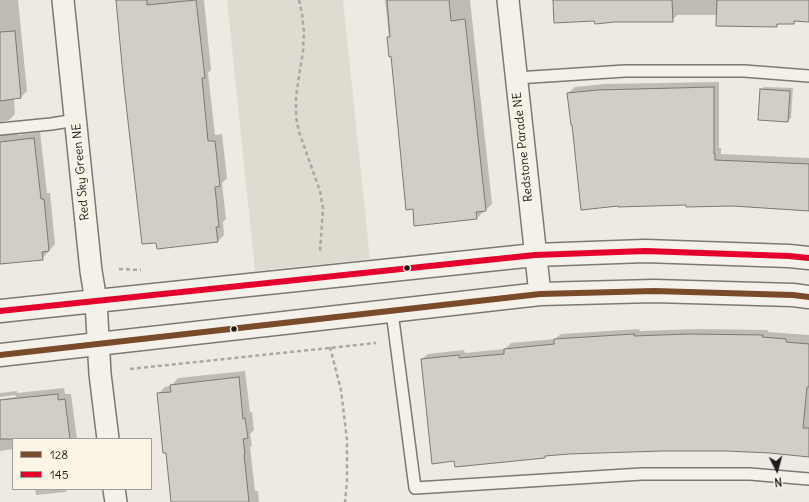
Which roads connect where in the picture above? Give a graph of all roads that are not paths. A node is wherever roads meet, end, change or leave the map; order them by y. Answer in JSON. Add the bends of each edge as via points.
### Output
{"nodes":[{"id":1,"x":63,"y":0,"type":"edge"},
{"id":2,"x":508,"y":0,"type":"edge"},
{"id":3,"x":809,"y":76,"type":"edge"},
{"id":4,"x":516,"y":78,"type":"junction"},
{"id":5,"x":76,"y":120,"type":"junction"},
{"id":6,"x":0,"y":129,"type":"edge"},
{"id":7,"x":535,"y":255,"type":"junction"},
{"id":8,"x":809,"y":258,"type":"edge"},
{"id":9,"x":540,"y":294,"type":"junction"},
{"id":10,"x":809,"y":297,"type":"edge"},
{"id":11,"x":96,"y":301,"type":"junction"},
{"id":12,"x":0,"y":311,"type":"edge"},
{"id":13,"x":392,"y":312,"type":"junction"},
{"id":14,"x":98,"y":345,"type":"junction"},
{"id":15,"x":0,"y":355,"type":"edge"},
{"id":16,"x":108,"y":438,"type":"edge"},
{"id":17,"x":809,"y":479,"type":"edge"},
{"id":18,"x":114,"y":490,"type":"edge"},
{"id":19,"x":116,"y":502,"type":"edge"}],
"edges":[{"from":1,"to":5,"type":"street","name":"Red Sky Green NE"},
{"from":2,"to":4,"type":"street","name":"Redstone Parade NE"},
{"from":3,"to":4,"type":"lane","via":[[744,71],[625,71]]},
{"from":4,"to":7,"type":"street","name":"Redstone Parade NE"},
{"from":5,"to":6,"type":"lane"},
{"from":5,"to":11,"type":"street","name":"Red Sky Green NE","via":[[90,271]]},
{"from":7,"to":8,"type":"street","via":[[645,252]]},
{"from":7,"to":9,"type":"street","name":"Redstone Parade NE"},
{"from":7,"to":11,"type":"street"},
{"from":9,"to":10,"type":"street","via":[[654,291]]},
{"from":9,"to":13,"type":"street"},
{"from":11,"to":12,"type":"street"},
{"from":11,"to":14,"type":"street","name":"Red Sky Green NE"},
{"from":13,"to":14,"type":"street"},
{"from":13,"to":17,"type":"lane","via":[[415,488],[642,474],[750,474]]},
{"from":14,"to":15,"type":"street"},
{"from":14,"to":16,"type":"street","name":"Red Sky Green NE"},
{"from":18,"to":19,"type":"street"}]}
